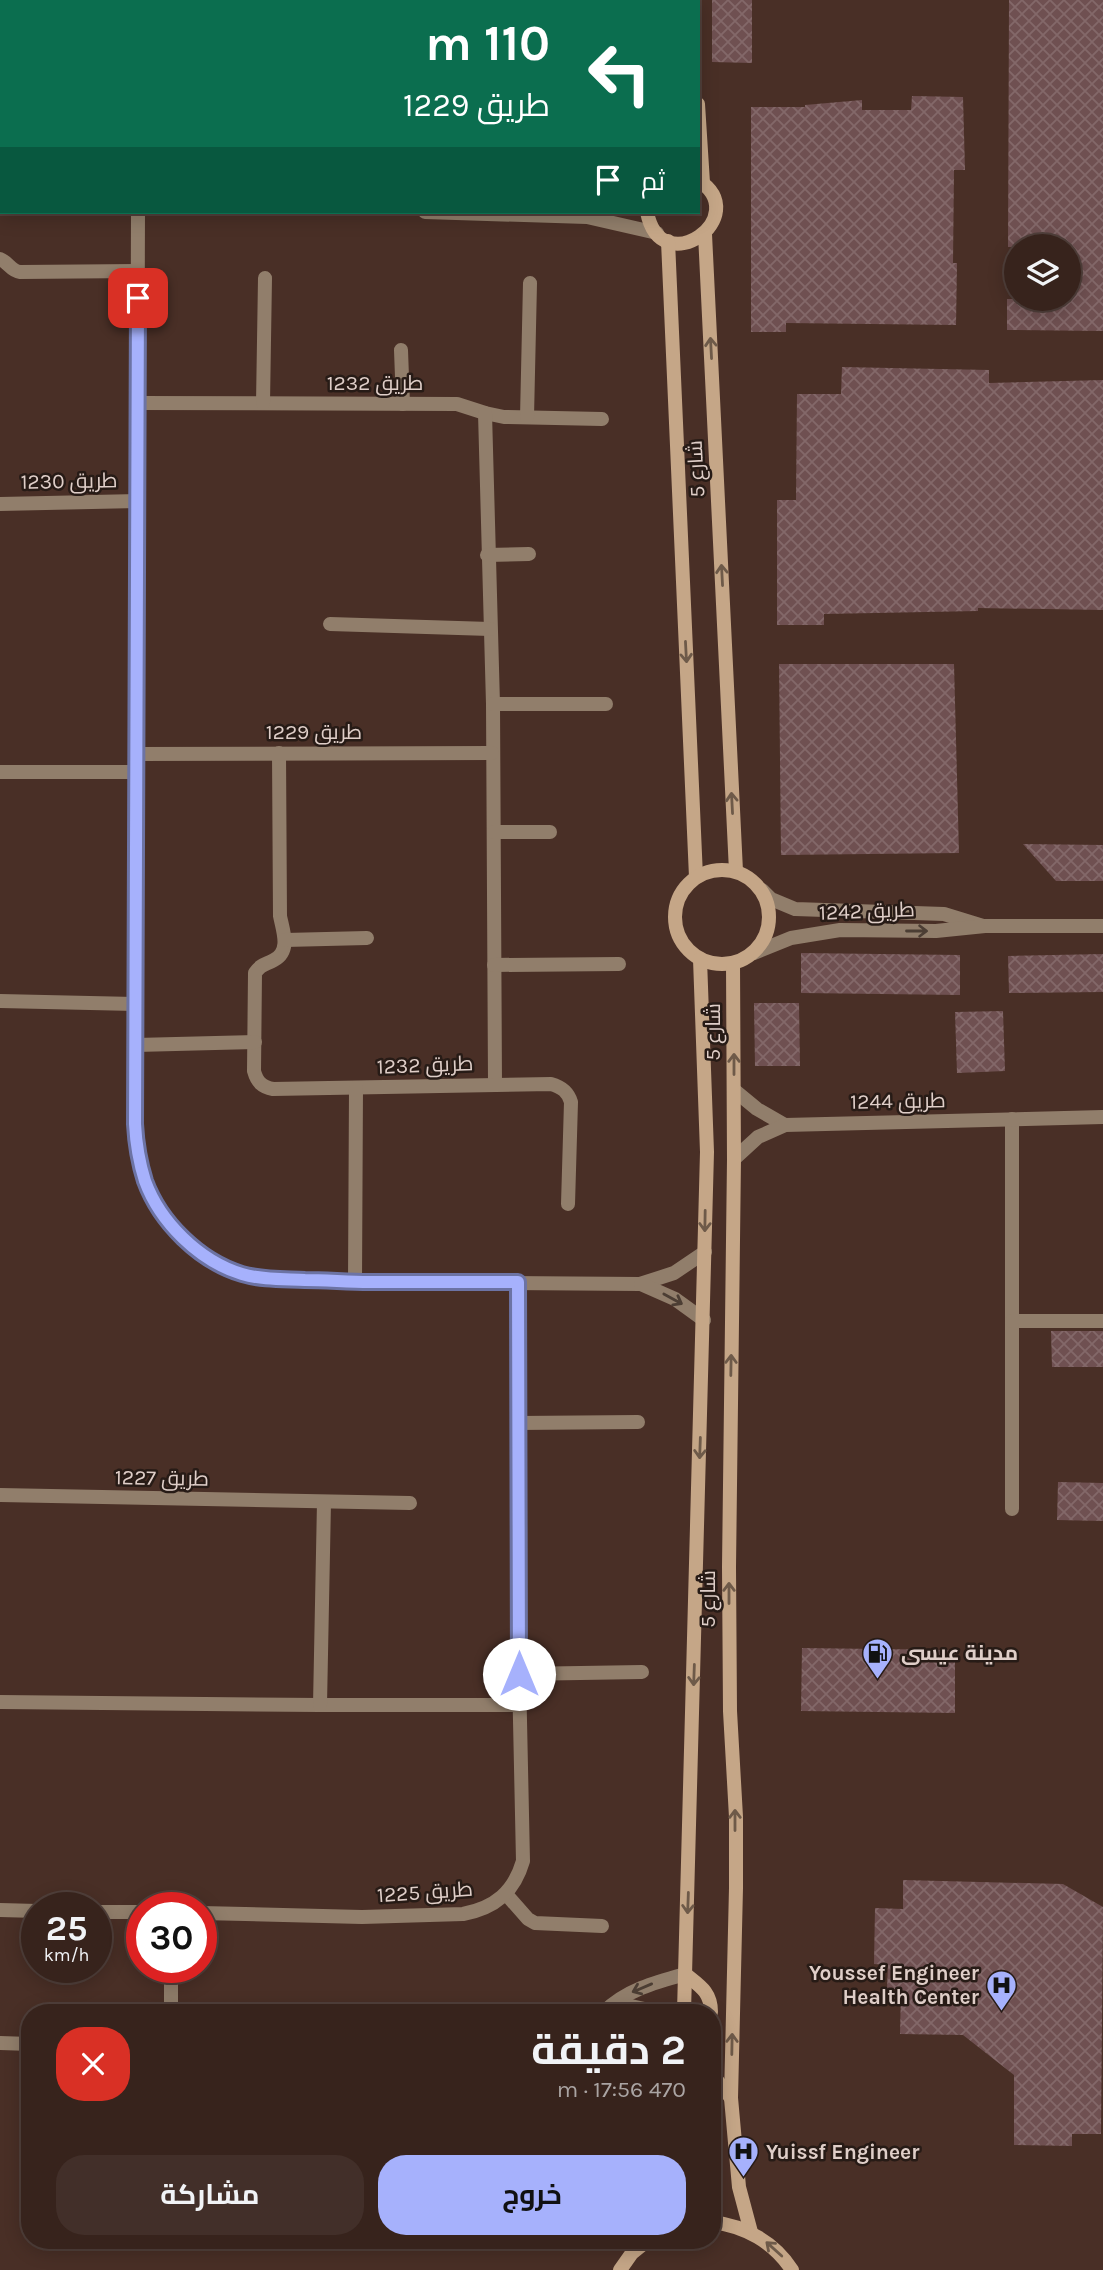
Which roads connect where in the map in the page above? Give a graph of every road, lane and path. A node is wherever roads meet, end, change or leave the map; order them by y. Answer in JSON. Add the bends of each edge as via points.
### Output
{"nodes":[{"id":1,"x":700,"y":155,"type":"edge"},
{"id":2,"x":701,"y":181,"type":"edge"},
{"id":3,"x":138,"y":214,"type":"edge"},
{"id":4,"x":521,"y":214,"type":"edge"},
{"id":5,"x":597,"y":214,"type":"edge"},
{"id":6,"x":648,"y":214,"type":"edge"},
{"id":7,"x":587,"y":217,"type":"junction"},
{"id":8,"x":705,"y":234,"type":"junction"},
{"id":9,"x":663,"y":237,"type":"junction"},
{"id":10,"x":0,"y":259,"type":"edge"},
{"id":11,"x":138,"y":271,"type":"junction"},
{"id":12,"x":265,"y":278,"type":"dead end"},
{"id":13,"x":530,"y":283,"type":"dead end"},
{"id":14,"x":401,"y":350,"type":"dead end"},
{"id":15,"x":138,"y":403,"type":"junction"},
{"id":16,"x":263,"y":403,"type":"junction"},
{"id":17,"x":402,"y":404,"type":"junction"},
{"id":18,"x":485,"y":413,"type":"junction"},
{"id":19,"x":527,"y":417,"type":"junction"},
{"id":20,"x":602,"y":419,"type":"dead end"},
{"id":21,"x":138,"y":501,"type":"junction"},
{"id":22,"x":0,"y":504,"type":"edge"},
{"id":23,"x":529,"y":554,"type":"dead end"},
{"id":24,"x":487,"y":555,"type":"junction"},
{"id":25,"x":330,"y":624,"type":"dead end"},
{"id":26,"x":490,"y":629,"type":"junction"},
{"id":27,"x":493,"y":704,"type":"junction"},
{"id":28,"x":606,"y":704,"type":"dead end"},
{"id":29,"x":279,"y":753,"type":"junction"},
{"id":30,"x":492,"y":753,"type":"junction"},
{"id":31,"x":136,"y":754,"type":"junction"},
{"id":32,"x":0,"y":772,"type":"edge"},
{"id":33,"x":135,"y":772,"type":"junction"},
{"id":34,"x":494,"y":832,"type":"junction"},
{"id":35,"x":550,"y":832,"type":"dead end"},
{"id":36,"x":736,"y":871,"type":"junction"},
{"id":37,"x":696,"y":877,"type":"junction"},
{"id":38,"x":762,"y":890,"type":"junction"},
{"id":39,"x":985,"y":926,"type":"junction"},
{"id":40,"x":1103,"y":926,"type":"edge"},
{"id":41,"x":367,"y":938,"type":"dead end"},
{"id":42,"x":285,"y":940,"type":"junction"},
{"id":43,"x":754,"y":953,"type":"junction"},
{"id":44,"x":700,"y":959,"type":"junction"},
{"id":45,"x":733,"y":963,"type":"junction"},
{"id":46,"x":619,"y":964,"type":"dead end"},
{"id":47,"x":495,"y":965,"type":"junction"},
{"id":48,"x":0,"y":1001,"type":"edge"},
{"id":49,"x":135,"y":1004,"type":"junction"},
{"id":50,"x":254,"y":1042,"type":"junction"},
{"id":51,"x":136,"y":1045,"type":"junction"},
{"id":52,"x":495,"y":1084,"type":"junction"},
{"id":53,"x":356,"y":1088,"type":"junction"},
{"id":54,"x":734,"y":1090,"type":"junction"},
{"id":55,"x":1103,"y":1116,"type":"edge"},
{"id":56,"x":1012,"y":1119,"type":"junction"},
{"id":57,"x":785,"y":1125,"type":"junction"},
{"id":58,"x":734,"y":1159,"type":"junction"},
{"id":59,"x":568,"y":1204,"type":"dead end"},
{"id":60,"x":705,"y":1252,"type":"junction"},
{"id":61,"x":355,"y":1282,"type":"junction"},
{"id":62,"x":518,"y":1282,"type":"junction"},
{"id":63,"x":640,"y":1284,"type":"junction"},
{"id":64,"x":704,"y":1320,"type":"junction"},
{"id":65,"x":1012,"y":1321,"type":"junction"},
{"id":66,"x":1103,"y":1321,"type":"edge"},
{"id":67,"x":638,"y":1422,"type":"dead end"},
{"id":68,"x":518,"y":1423,"type":"junction"},
{"id":69,"x":0,"y":1495,"type":"edge"},
{"id":70,"x":324,"y":1502,"type":"junction"},
{"id":71,"x":411,"y":1503,"type":"dead end"},
{"id":72,"x":1012,"y":1509,"type":"dead end"},
{"id":73,"x":642,"y":1672,"type":"dead end"},
{"id":74,"x":519,"y":1674,"type":"junction"},
{"id":75,"x":0,"y":1702,"type":"edge"},
{"id":76,"x":320,"y":1705,"type":"junction"},
{"id":77,"x":519,"y":1705,"type":"junction"},
{"id":78,"x":506,"y":1894,"type":"junction"},
{"id":79,"x":0,"y":1910,"type":"edge"},
{"id":80,"x":21,"y":1911,"type":"edge"},
{"id":81,"x":217,"y":1913,"type":"edge"},
{"id":82,"x":602,"y":1926,"type":"dead end"},
{"id":83,"x":685,"y":1974,"type":"junction"},
{"id":84,"x":171,"y":1983,"type":"edge"},
{"id":85,"x":171,"y":2004,"type":"edge"},
{"id":86,"x":613,"y":2004,"type":"edge"},
{"id":87,"x":684,"y":2004,"type":"edge"},
{"id":88,"x":711,"y":2004,"type":"edge"},
{"id":89,"x":0,"y":2043,"type":"edge"},
{"id":90,"x":21,"y":2044,"type":"edge"},
{"id":91,"x":721,"y":2086,"type":"edge"},
{"id":92,"x":730,"y":2098,"type":"junction"},
{"id":93,"x":721,"y":2223,"type":"edge"},
{"id":94,"x":751,"y":2232,"type":"junction"},
{"id":95,"x":637,"y":2249,"type":"edge"},
{"id":96,"x":621,"y":2267,"type":"edge"},
{"id":97,"x":793,"y":2269,"type":"edge"},
{"id":98,"x":608,"y":2270,"type":"edge"}],
"edges":[{"from":1,"to":2,"type":"street"},
{"from":2,"to":8,"type":"street","name":"شارع 5","via":[[713,196],[715,212]]},
{"from":3,"to":11,"type":"street"},
{"from":4,"to":7,"type":"street"},
{"from":5,"to":7,"type":"street"},
{"from":6,"to":9,"type":"street"},
{"from":7,"to":9,"type":"street"},
{"from":8,"to":9,"type":"street","via":[[678,244]]},
{"from":36,"to":8,"type":"street","name":"شارع 5","one_way":true},
{"from":9,"to":37,"type":"street","name":"شارع 5","one_way":true},
{"from":10,"to":11,"type":"street","via":[[20,272]]},
{"from":11,"to":15,"type":"street"},
{"from":12,"to":16,"type":"street"},
{"from":13,"to":19,"type":"street"},
{"from":14,"to":17,"type":"street"},
{"from":15,"to":16,"type":"street","name":"طريق 1232"},
{"from":15,"to":21,"type":"street"},
{"from":16,"to":17,"type":"street","name":"طريق 1232"},
{"from":17,"to":18,"type":"street","name":"طريق 1232","via":[[457,404]]},
{"from":18,"to":19,"type":"street","name":"طريق 1232"},
{"from":18,"to":24,"type":"street","name":"طريق 1232"},
{"from":19,"to":20,"type":"street","name":"طريق 1232"},
{"from":21,"to":22,"type":"street","name":"طريق 1230"},
{"from":21,"to":31,"type":"street"},
{"from":23,"to":24,"type":"street"},
{"from":24,"to":26,"type":"street","name":"طريق 1232"},
{"from":25,"to":26,"type":"street"},
{"from":26,"to":27,"type":"street","name":"طريق 1232"},
{"from":27,"to":28,"type":"street"},
{"from":27,"to":30,"type":"street","name":"طريق 1232"},
{"from":29,"to":30,"type":"street","name":"طريق 1229"},
{"from":29,"to":31,"type":"street","name":"طريق 1229"},
{"from":29,"to":42,"type":"street","via":[[280,908]]},
{"from":30,"to":34,"type":"street","name":"طريق 1232"},
{"from":31,"to":33,"type":"street"},
{"from":32,"to":33,"type":"street"},
{"from":33,"to":49,"type":"street"},
{"from":34,"to":35,"type":"street"},
{"from":34,"to":47,"type":"street","name":"طريق 1232"},
{"from":36,"to":37,"type":"street","via":[[708,871]]},
{"from":36,"to":38,"type":"street"},
{"from":37,"to":44,"type":"street","via":[[686,886],[675,912],[680,939]]},
{"from":38,"to":39,"type":"street","name":"طريق 1242","via":[[794,909],[944,914]]},
{"from":38,"to":43,"type":"street","via":[[769,906],[769,923]]},
{"from":39,"to":40,"type":"street","name":"طريق 1242"},
{"from":43,"to":39,"type":"street","name":"طريق 1242","one_way":true,"via":[[791,938],[840,930],[936,931]]},
{"from":41,"to":42,"type":"street"},
{"from":42,"to":50,"type":"street","via":[[279,957],[262,964],[256,973]]},
{"from":43,"to":45,"type":"street"},
{"from":44,"to":45,"type":"street"},
{"from":44,"to":60,"type":"street","name":"شارع 5","one_way":true,"via":[[707,1152]]},
{"from":54,"to":45,"type":"street","name":"شارع 5","one_way":true},
{"from":46,"to":47,"type":"street"},
{"from":47,"to":52,"type":"street","name":"طريق 1232"},
{"from":48,"to":49,"type":"street"},
{"from":49,"to":51,"type":"street"},
{"from":50,"to":51,"type":"street"},
{"from":50,"to":53,"type":"street","name":"طريق 1232","via":[[254,1071],[262,1086]]},
{"from":51,"to":61,"type":"street","via":[[137,1152],[158,1207],[174,1229],[215,1262],[241,1274]]},
{"from":52,"to":53,"type":"street","name":"طريق 1232"},
{"from":52,"to":59,"type":"street","name":"طريق 1232","via":[[551,1084],[569,1096]]},
{"from":53,"to":61,"type":"street"},
{"from":54,"to":57,"type":"street"},
{"from":54,"to":58,"type":"street","name":"شارع 5"},
{"from":55,"to":56,"type":"street","name":"طريق 1244"},
{"from":56,"to":57,"type":"street","name":"طريق 1244"},
{"from":56,"to":65,"type":"street"},
{"from":57,"to":58,"type":"street","name":"طريق 1244","via":[[758,1137]]},
{"from":92,"to":58,"type":"street","name":"شارع 5","one_way":true,"via":[[736,1888],[729,1567]]},
{"from":60,"to":63,"type":"street","via":[[674,1273]]},
{"from":60,"to":64,"type":"street","name":"شارع 5"},
{"from":61,"to":62,"type":"street"},
{"from":62,"to":63,"type":"street"},
{"from":62,"to":68,"type":"street"},
{"from":63,"to":64,"type":"street","one_way":true,"via":[[674,1299]]},
{"from":64,"to":83,"type":"street","name":"شارع 5","one_way":true},
{"from":65,"to":66,"type":"street"},
{"from":65,"to":72,"type":"street"},
{"from":67,"to":68,"type":"street"},
{"from":68,"to":74,"type":"street"},
{"from":69,"to":70,"type":"street","name":"طريق 1227"},
{"from":70,"to":71,"type":"street","name":"طريق 1227"},
{"from":70,"to":76,"type":"street"},
{"from":73,"to":74,"type":"street"},
{"from":74,"to":77,"type":"street"},
{"from":75,"to":76,"type":"street"},
{"from":76,"to":77,"type":"street"},
{"from":77,"to":78,"type":"street","via":[[523,1861]]},
{"from":78,"to":81,"type":"street","name":"طريق 1225","via":[[490,1906],[463,1914]]},
{"from":78,"to":82,"type":"street","via":[[534,1923]]},
{"from":79,"to":80,"type":"street"},
{"from":83,"to":86,"type":"street","one_way":true,"via":[[641,1988]]},
{"from":83,"to":87,"type":"street","name":"شارع 5"},
{"from":83,"to":88,"type":"street","via":[[707,1994]]},
{"from":84,"to":85,"type":"street"},
{"from":89,"to":90,"type":"street"},
{"from":91,"to":92,"type":"street"},
{"from":92,"to":94,"type":"street","name":"شارع 5","via":[[739,2187]]},
{"from":93,"to":94,"type":"street"},
{"from":97,"to":94,"type":"street","one_way":true},
{"from":95,"to":96,"type":"street"},
{"from":96,"to":98,"type":"street"}]}
